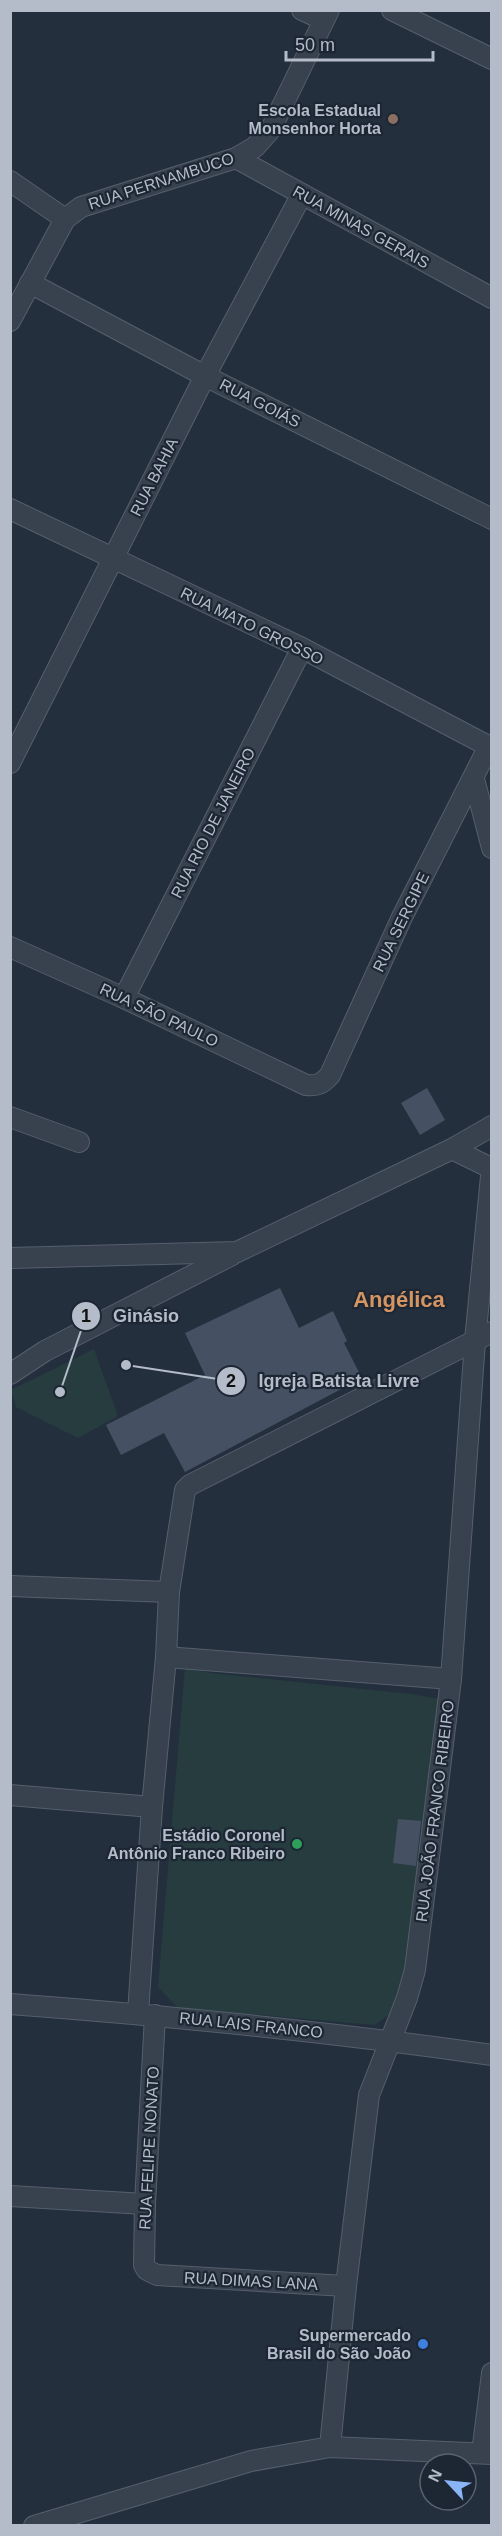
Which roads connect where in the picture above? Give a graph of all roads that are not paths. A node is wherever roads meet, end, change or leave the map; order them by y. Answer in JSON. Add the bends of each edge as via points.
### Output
{"nodes":[{"id":1,"x":302,"y":10,"type":"edge"},
{"id":2,"x":392,"y":10,"type":"edge"},
{"id":3,"x":327,"y":15,"type":"edge"},
{"id":4,"x":492,"y":59,"type":"edge"},
{"id":5,"x":236,"y":158,"type":"junction"},
{"id":6,"x":10,"y":181,"type":"edge"},
{"id":7,"x":302,"y":194,"type":"junction"},
{"id":8,"x":65,"y":219,"type":"junction"},
{"id":9,"x":30,"y":283,"type":"junction"},
{"id":10,"x":490,"y":292,"type":"edge"},
{"id":11,"x":10,"y":321,"type":"edge"},
{"id":12,"x":205,"y":376,"type":"junction"},
{"id":13,"x":10,"y":509,"type":"edge"},
{"id":14,"x":492,"y":519,"type":"edge"},
{"id":15,"x":112,"y":559,"type":"junction"},
{"id":16,"x":302,"y":648,"type":"junction"},
{"id":17,"x":490,"y":747,"type":"edge"},
{"id":18,"x":10,"y":763,"type":"edge"},
{"id":19,"x":474,"y":779,"type":"junction"},
{"id":20,"x":492,"y":848,"type":"edge"},
{"id":21,"x":10,"y":947,"type":"edge"},
{"id":22,"x":124,"y":998,"type":"junction"},
{"id":23,"x":306,"y":1085,"type":"joint"},
{"id":24,"x":10,"y":1117,"type":"edge"},
{"id":25,"x":492,"y":1125,"type":"edge"},
{"id":26,"x":79,"y":1142,"type":"dead end"},
{"id":27,"x":452,"y":1149,"type":"junction"},
{"id":28,"x":491,"y":1167,"type":"edge"},
{"id":29,"x":237,"y":1252,"type":"junction"},
{"id":30,"x":10,"y":1258,"type":"edge"},
{"id":31,"x":483,"y":1337,"type":"edge"},
{"id":32,"x":10,"y":1374,"type":"edge"},
{"id":33,"x":10,"y":1586,"type":"edge"},
{"id":34,"x":169,"y":1592,"type":"junction"},
{"id":35,"x":166,"y":1658,"type":"junction"},
{"id":36,"x":451,"y":1679,"type":"junction"},
{"id":37,"x":10,"y":1796,"type":"edge"},
{"id":38,"x":152,"y":1807,"type":"junction"},
{"id":39,"x":10,"y":2004,"type":"edge"},
{"id":40,"x":147,"y":2014,"type":"junction"},
{"id":41,"x":389,"y":2040,"type":"junction"},
{"id":42,"x":492,"y":2055,"type":"edge"},
{"id":43,"x":10,"y":2196,"type":"edge"},
{"id":44,"x":145,"y":2204,"type":"junction"},
{"id":45,"x":157,"y":2275,"type":"joint"},
{"id":46,"x":346,"y":2286,"type":"junction"},
{"id":47,"x":492,"y":2373,"type":"edge"},
{"id":48,"x":330,"y":2447,"type":"junction"},
{"id":49,"x":487,"y":2453,"type":"edge"},
{"id":50,"x":34,"y":2526,"type":"edge"}],
"edges":[{"from":1,"to":3,"type":"street"},
{"from":2,"to":4,"type":"street"},
{"from":3,"to":5,"type":"street","name":"RUA PERNAMBUCO","via":[[271,129],[255,147]]},
{"from":5,"to":7,"type":"street","name":"RUA MINAS GERAIS"},
{"from":5,"to":8,"type":"street","name":"RUA PERNAMBUCO","via":[[102,198]]},
{"from":6,"to":8,"type":"street"},
{"from":7,"to":10,"type":"street","name":"RUA MINAS GERAIS"},
{"from":7,"to":12,"type":"street","name":"RUA BAHIA"},
{"from":8,"to":9,"type":"street","name":"RUA PERNAMBUCO"},
{"from":9,"to":11,"type":"street","name":"RUA PERNAMBUCO"},
{"from":9,"to":12,"type":"street","name":"RUA GOIÁS"},
{"from":12,"to":14,"type":"street","name":"RUA GOIÁS"},
{"from":12,"to":15,"type":"street","name":"RUA BAHIA"},
{"from":13,"to":15,"type":"street","name":"RUA MATO GROSSO"},
{"from":15,"to":16,"type":"street","name":"RUA MATO GROSSO"},
{"from":15,"to":18,"type":"street","name":"RUA BAHIA"},
{"from":16,"to":17,"type":"street","name":"RUA MATO GROSSO"},
{"from":16,"to":22,"type":"street","name":"RUA RIO DE JANEIRO"},
{"from":17,"to":19,"type":"street","name":"RUA SERGIPE"},
{"from":19,"to":20,"type":"street"},
{"from":19,"to":23,"type":"street","name":"RUA SERGIPE","via":[[402,917],[330,1075],[323,1083]]},
{"from":21,"to":22,"type":"street","name":"RUA SÃO PAULO"},
{"from":22,"to":23,"type":"street","name":"RUA SÃO PAULO"},
{"from":24,"to":26,"type":"street"},
{"from":25,"to":27,"type":"street"},
{"from":27,"to":28,"type":"street"},
{"from":27,"to":29,"type":"street"},
{"from":28,"to":31,"type":"street","name":"RUA JOÃO FRANCO RIBEIRO"},
{"from":29,"to":30,"type":"street"},
{"from":29,"to":32,"type":"street","via":[[45,1351]]},
{"from":31,"to":34,"type":"street","name":"RUA FELIPE NONATO","via":[[185,1490]]},
{"from":31,"to":36,"type":"street","name":"RUA JOÃO FRANCO RIBEIRO"},
{"from":33,"to":34,"type":"street"},
{"from":34,"to":35,"type":"street","name":"RUA FELIPE NONATO"},
{"from":35,"to":36,"type":"street"},
{"from":35,"to":38,"type":"street","name":"RUA FELIPE NONATO"},
{"from":36,"to":41,"type":"street","name":"RUA JOÃO FRANCO RIBEIRO","via":[[415,1970]]},
{"from":37,"to":38,"type":"street"},
{"from":38,"to":40,"type":"street","name":"RUA FELIPE NONATO"},
{"from":39,"to":40,"type":"street","name":"RUA LAIS FRANCO"},
{"from":40,"to":41,"type":"street","name":"RUA LAIS FRANCO"},
{"from":40,"to":44,"type":"street","name":"RUA FELIPE NONATO"},
{"from":41,"to":42,"type":"street","name":"RUA LAIS FRANCO"},
{"from":41,"to":46,"type":"street","name":"RUA JOÃO FRANCO RIBEIRO","via":[[369,2095]]},
{"from":43,"to":44,"type":"street"},
{"from":44,"to":45,"type":"street","name":"RUA FELIPE NONATO","via":[[144,2265]]},
{"from":45,"to":46,"type":"street","name":"RUA DIMAS LANA"},
{"from":46,"to":48,"type":"street","name":"RUA JOÃO FRANCO RIBEIRO"},
{"from":47,"to":49,"type":"street"},
{"from":48,"to":49,"type":"street"},
{"from":48,"to":50,"type":"street","via":[[251,2460]]}]}
